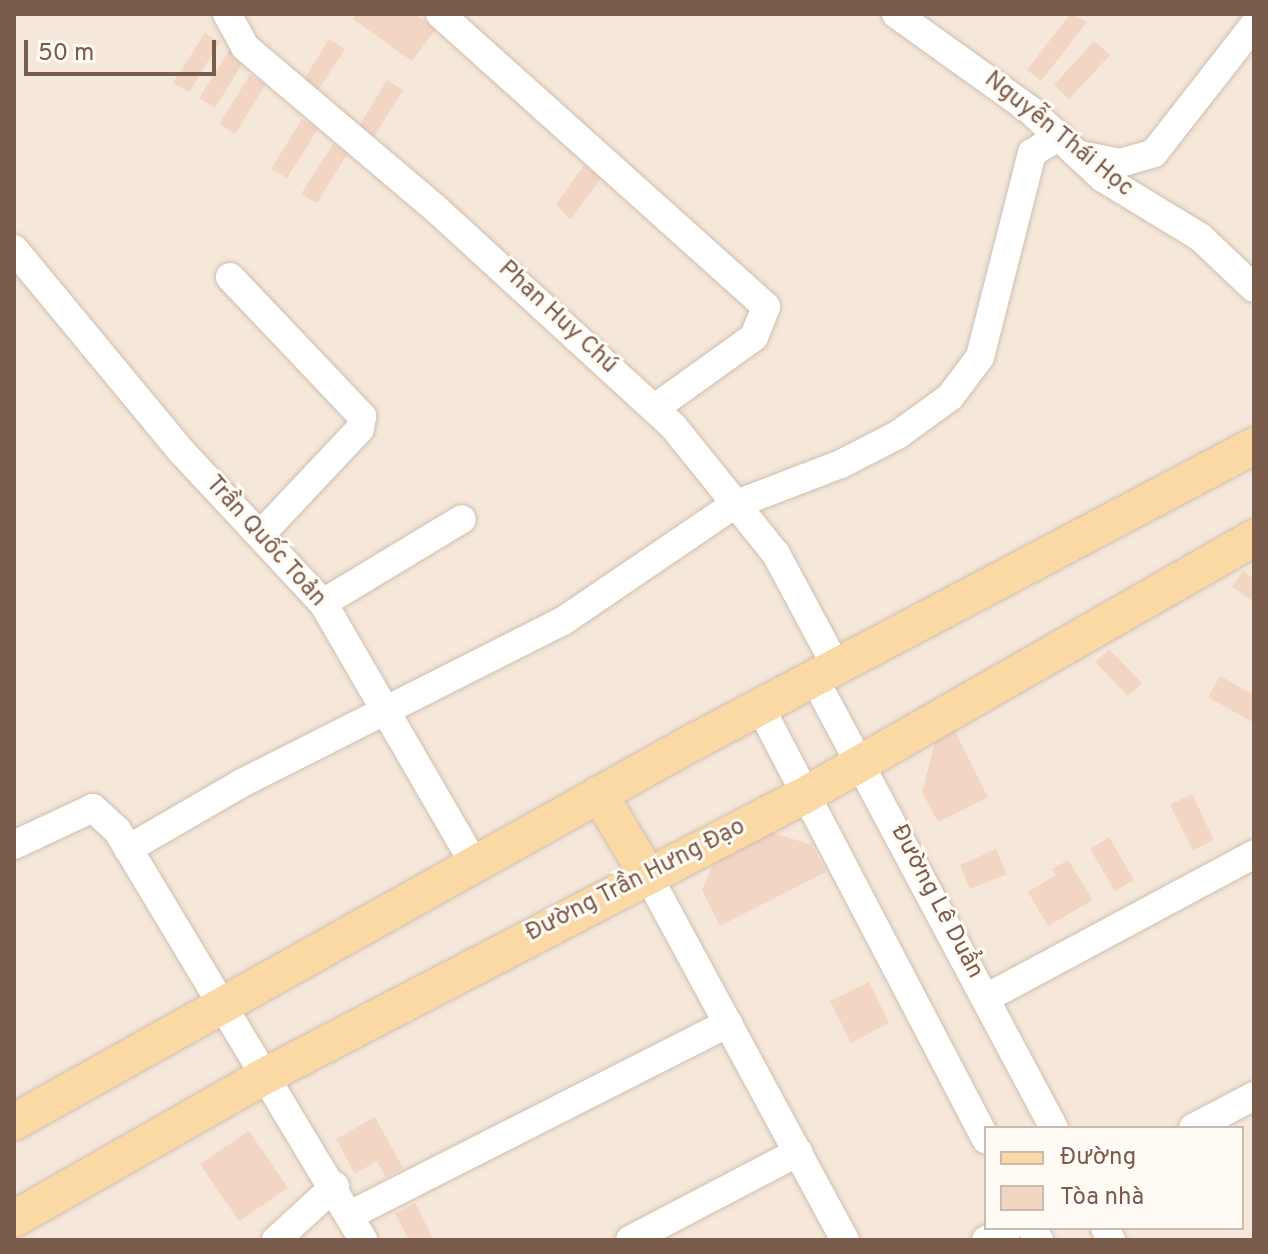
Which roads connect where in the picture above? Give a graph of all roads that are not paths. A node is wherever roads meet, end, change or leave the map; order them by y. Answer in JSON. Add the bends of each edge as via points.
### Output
{"nodes":[{"id":1,"x":227,"y":14,"type":"edge"},
{"id":2,"x":440,"y":14,"type":"edge"},
{"id":3,"x":896,"y":14,"type":"edge"},
{"id":4,"x":1254,"y":25,"type":"edge"},
{"id":5,"x":1069,"y":146,"type":"junction"},
{"id":6,"x":14,"y":249,"type":"edge"},
{"id":7,"x":230,"y":277,"type":"dead end"},
{"id":8,"x":1254,"y":288,"type":"edge"},
{"id":9,"x":655,"y":408,"type":"junction"},
{"id":10,"x":1254,"y":446,"type":"edge"},
{"id":11,"x":734,"y":505,"type":"junction"},
{"id":12,"x":462,"y":519,"type":"dead end"},
{"id":13,"x":262,"y":533,"type":"junction"},
{"id":14,"x":1254,"y":538,"type":"edge"},
{"id":15,"x":323,"y":603,"type":"junction"},
{"id":16,"x":825,"y":672,"type":"junction"},
{"id":17,"x":760,"y":707,"type":"junction"},
{"id":18,"x":385,"y":710,"type":"junction"},
{"id":19,"x":862,"y":760,"type":"junction"},
{"id":20,"x":599,"y":794,"type":"junction"},
{"id":21,"x":807,"y":794,"type":"junction"},
{"id":22,"x":14,"y":845,"type":"edge"},
{"id":23,"x":128,"y":849,"type":"junction"},
{"id":24,"x":1254,"y":854,"type":"edge"},
{"id":25,"x":474,"y":864,"type":"junction"},
{"id":26,"x":647,"y":874,"type":"junction"},
{"id":27,"x":986,"y":998,"type":"junction"},
{"id":28,"x":221,"y":1006,"type":"junction"},
{"id":29,"x":728,"y":1023,"type":"junction"},
{"id":30,"x":263,"y":1077,"type":"junction"},
{"id":31,"x":1254,"y":1096,"type":"edge"},
{"id":32,"x":14,"y":1122,"type":"edge"},
{"id":33,"x":1053,"y":1126,"type":"edge"},
{"id":34,"x":1197,"y":1126,"type":"edge"},
{"id":35,"x":984,"y":1135,"type":"edge"},
{"id":36,"x":798,"y":1152,"type":"junction"},
{"id":37,"x":335,"y":1186,"type":"junction"},
{"id":38,"x":14,"y":1219,"type":"edge"},
{"id":39,"x":356,"y":1228,"type":"edge"},
{"id":40,"x":1005,"y":1230,"type":"edge"},
{"id":41,"x":276,"y":1240,"type":"edge"},
{"id":42,"x":630,"y":1240,"type":"edge"},
{"id":43,"x":845,"y":1240,"type":"edge"},
{"id":44,"x":986,"y":1240,"type":"edge"}],
"edges":[{"from":1,"to":9,"type":"street","name":"Phan Huy Chú","via":[[245,47],[435,208]]},
{"from":2,"to":9,"type":"street","via":[[766,307],[754,337]]},
{"from":3,"to":5,"type":"street","name":"Nguyễn Thái Học","via":[[1030,110]]},
{"from":4,"to":5,"type":"street","via":[[1154,153],[1120,163]]},
{"from":5,"to":8,"type":"street","name":"Nguyễn Thái Học","via":[[1103,178],[1200,237]]},
{"from":5,"to":11,"type":"street","via":[[1032,153],[980,357],[950,397],[899,434],[841,464]]},
{"from":6,"to":13,"type":"street","name":"Trần Quốc Toản","via":[[182,452]]},
{"from":7,"to":13,"type":"street","via":[[362,416],[360,429]]},
{"from":9,"to":11,"type":"street","name":"Phan Huy Chú"},
{"from":10,"to":16,"type":"main road"},
{"from":11,"to":16,"type":"street","name":"Phan Huy Chú","via":[[776,554]]},
{"from":11,"to":18,"type":"street","via":[[563,621]]},
{"from":12,"to":15,"type":"street"},
{"from":13,"to":15,"type":"street","name":"Trần Quốc Toản"},
{"from":14,"to":19,"type":"main road","name":"Đường Trần Hưng Đạo"},
{"from":15,"to":18,"type":"street","name":"Trần Quốc Toản"},
{"from":16,"to":17,"type":"main road"},
{"from":16,"to":19,"type":"street","name":"Đường Lê Duẩn"},
{"from":17,"to":20,"type":"main road"},
{"from":17,"to":21,"type":"street"},
{"from":18,"to":23,"type":"street"},
{"from":18,"to":25,"type":"street","name":"Trần Quốc Toản"},
{"from":19,"to":21,"type":"main road","name":"Đường Trần Hưng Đạo"},
{"from":19,"to":27,"type":"street","name":"Đường Lê Duẩn"},
{"from":20,"to":25,"type":"main road"},
{"from":20,"to":26,"type":"main road"},
{"from":21,"to":26,"type":"main road","name":"Đường Trần Hưng Đạo"},
{"from":21,"to":35,"type":"street"},
{"from":22,"to":23,"type":"street","via":[[93,808]]},
{"from":23,"to":28,"type":"street"},
{"from":24,"to":27,"type":"street"},
{"from":25,"to":28,"type":"main road"},
{"from":26,"to":29,"type":"street"},
{"from":26,"to":30,"type":"main road","name":"Đường Trần Hưng Đạo"},
{"from":27,"to":33,"type":"street","name":"Đường Lê Duẩn"},
{"from":28,"to":30,"type":"street"},
{"from":28,"to":32,"type":"main road"},
{"from":29,"to":36,"type":"street"},
{"from":29,"to":39,"type":"street"},
{"from":30,"to":37,"type":"street"},
{"from":30,"to":38,"type":"main road","name":"Đường Trần Hưng Đạo"},
{"from":31,"to":34,"type":"street"},
{"from":36,"to":42,"type":"street"},
{"from":36,"to":43,"type":"street"},
{"from":37,"to":39,"type":"street"},
{"from":37,"to":41,"type":"street"},
{"from":40,"to":44,"type":"street"}]}
